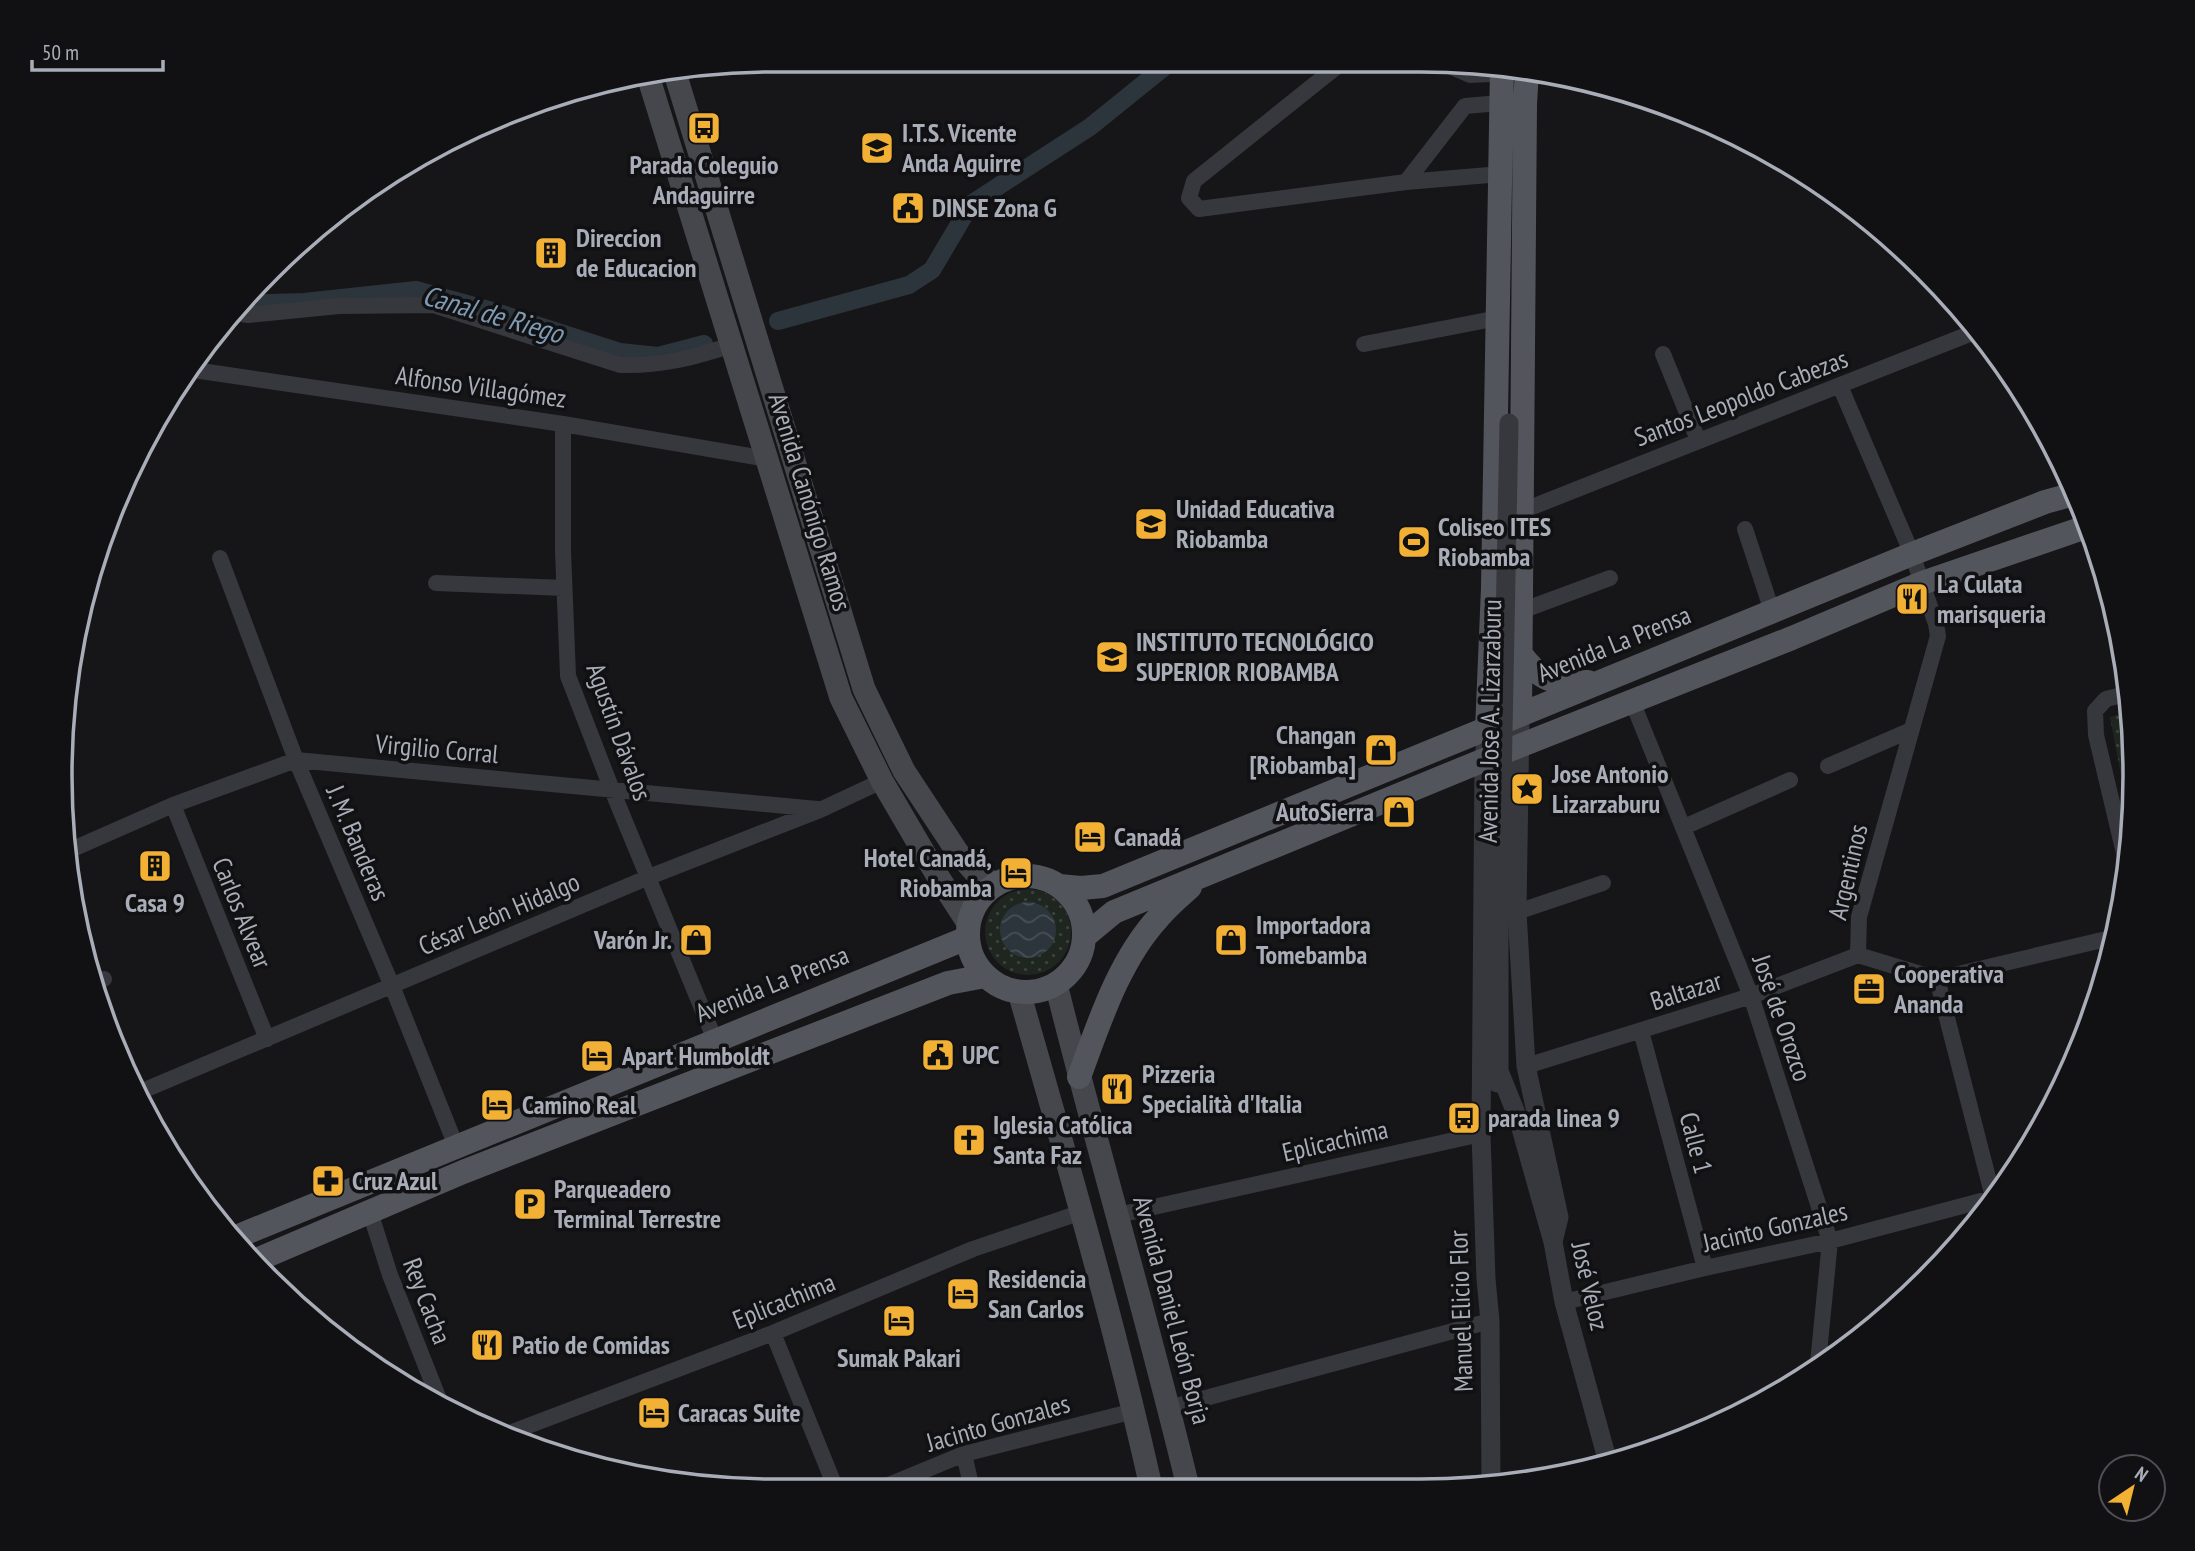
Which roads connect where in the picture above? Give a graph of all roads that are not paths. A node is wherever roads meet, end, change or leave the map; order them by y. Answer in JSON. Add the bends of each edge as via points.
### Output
{"nodes":[{"id":1,"x":1330,"y":72,"type":"edge"},
{"id":2,"x":1502,"y":77,"type":"edge"},
{"id":3,"x":676,"y":79,"type":"edge"},
{"id":4,"x":1526,"y":80,"type":"edge"},
{"id":5,"x":650,"y":83,"type":"edge"},
{"id":6,"x":1500,"y":103,"type":"junction"},
{"id":7,"x":1501,"y":174,"type":"junction"},
{"id":8,"x":1406,"y":182,"type":"junction"},
{"id":9,"x":243,"y":314,"type":"edge"},
{"id":10,"x":1498,"y":330,"type":"junction"},
{"id":11,"x":1968,"y":335,"type":"edge"},
{"id":12,"x":1524,"y":342,"type":"junction"},
{"id":13,"x":1364,"y":344,"type":"dead end"},
{"id":14,"x":732,"y":345,"type":"junction"},
{"id":15,"x":1663,"y":354,"type":"dead end"},
{"id":16,"x":200,"y":371,"type":"edge"},
{"id":17,"x":1840,"y":386,"type":"junction"},
{"id":18,"x":1509,"y":423,"type":"junction"},
{"id":19,"x":563,"y":424,"type":"junction"},
{"id":20,"x":1698,"y":440,"type":"junction"},
{"id":21,"x":767,"y":459,"type":"junction"},
{"id":22,"x":2066,"y":496,"type":"edge"},
{"id":23,"x":1522,"y":512,"type":"junction"},
{"id":24,"x":1745,"y":529,"type":"dead end"},
{"id":25,"x":2079,"y":530,"type":"edge"},
{"id":26,"x":1912,"y":554,"type":"junction"},
{"id":27,"x":219,"y":558,"type":"dead end"},
{"id":28,"x":1610,"y":578,"type":"dead end"},
{"id":29,"x":436,"y":583,"type":"dead end"},
{"id":30,"x":1922,"y":583,"type":"junction"},
{"id":31,"x":564,"y":588,"type":"junction"},
{"id":32,"x":1521,"y":611,"type":"junction"},
{"id":33,"x":1772,"y":611,"type":"junction"},
{"id":34,"x":1520,"y":653,"type":"junction"},
{"id":35,"x":1603,"y":681,"type":"junction"},
{"id":36,"x":2118,"y":696,"type":"edge"},
{"id":37,"x":1632,"y":701,"type":"junction"},
{"id":38,"x":1520,"y":715,"type":"junction"},
{"id":39,"x":1488,"y":730,"type":"junction"},
{"id":40,"x":1911,"y":730,"type":"junction"},
{"id":41,"x":1519,"y":747,"type":"junction"},
{"id":42,"x":296,"y":760,"type":"junction"},
{"id":43,"x":1484,"y":760,"type":"junction"},
{"id":44,"x":1828,"y":766,"type":"dead end"},
{"id":45,"x":1790,"y":780,"type":"dead end"},
{"id":46,"x":882,"y":781,"type":"junction"},
{"id":47,"x":612,"y":790,"type":"junction"},
{"id":48,"x":173,"y":806,"type":"junction"},
{"id":49,"x":820,"y":810,"type":"junction"},
{"id":50,"x":1684,"y":827,"type":"junction"},
{"id":51,"x":2120,"y":838,"type":"edge"},
{"id":52,"x":76,"y":848,"type":"edge"},
{"id":53,"x":649,"y":877,"type":"junction"},
{"id":54,"x":1199,"y":877,"type":"junction"},
{"id":55,"x":1603,"y":883,"type":"dead end"},
{"id":56,"x":995,"y":884,"type":"junction"},
{"id":57,"x":1059,"y":886,"type":"junction"},
{"id":58,"x":1517,"y":912,"type":"junction"},
{"id":59,"x":967,"y":930,"type":"junction"},
{"id":60,"x":1085,"y":936,"type":"junction"},
{"id":61,"x":2103,"y":940,"type":"edge"},
{"id":62,"x":1858,"y":955,"type":"junction"},
{"id":63,"x":985,"y":976,"type":"junction"},
{"id":64,"x":1937,"y":979,"type":"junction"},
{"id":65,"x":1056,"y":984,"type":"junction"},
{"id":66,"x":392,"y":986,"type":"junction"},
{"id":67,"x":1019,"y":992,"type":"junction"},
{"id":68,"x":1751,"y":996,"type":"junction"},
{"id":69,"x":1641,"y":1031,"type":"junction"},
{"id":70,"x":267,"y":1039,"type":"junction"},
{"id":71,"x":715,"y":1040,"type":"junction"},
{"id":72,"x":1526,"y":1066,"type":"junction"},
{"id":73,"x":1499,"y":1071,"type":"junction"},
{"id":74,"x":1079,"y":1077,"type":"junction"},
{"id":75,"x":145,"y":1090,"type":"edge"},
{"id":76,"x":1481,"y":1134,"type":"junction"},
{"id":77,"x":456,"y":1146,"type":"junction"},
{"id":78,"x":1991,"y":1185,"type":"edge"},
{"id":79,"x":1979,"y":1203,"type":"edge"},
{"id":80,"x":370,"y":1212,"type":"junction"},
{"id":81,"x":1082,"y":1212,"type":"junction"},
{"id":82,"x":1118,"y":1215,"type":"junction"},
{"id":83,"x":242,"y":1235,"type":"edge"},
{"id":84,"x":1830,"y":1241,"type":"junction"},
{"id":85,"x":1553,"y":1242,"type":"junction"},
{"id":86,"x":263,"y":1257,"type":"edge"},
{"id":87,"x":1705,"y":1268,"type":"junction"},
{"id":88,"x":1486,"y":1279,"type":"junction"},
{"id":89,"x":1564,"y":1302,"type":"junction"},
{"id":90,"x":1490,"y":1321,"type":"junction"},
{"id":91,"x":773,"y":1333,"type":"junction"},
{"id":92,"x":1819,"y":1355,"type":"edge"},
{"id":93,"x":436,"y":1392,"type":"edge"},
{"id":94,"x":1169,"y":1408,"type":"junction"},
{"id":95,"x":1134,"y":1411,"type":"junction"},
{"id":96,"x":517,"y":1430,"type":"edge"},
{"id":97,"x":964,"y":1454,"type":"junction"},
{"id":98,"x":1606,"y":1454,"type":"edge"},
{"id":99,"x":1491,"y":1475,"type":"edge"},
{"id":100,"x":832,"y":1479,"type":"edge"},
{"id":101,"x":903,"y":1479,"type":"edge"},
{"id":102,"x":970,"y":1479,"type":"edge"},
{"id":103,"x":1149,"y":1479,"type":"edge"},
{"id":104,"x":1186,"y":1479,"type":"edge"}],
"edges":[{"from":1,"to":8,"type":"street","via":[[1194,181],[1189,198],[1199,209]]},
{"from":2,"to":6,"type":"main road","name":"Avenida Jose A. Lizarzaburu"},
{"from":3,"to":56,"type":"main road","name":"Avenida Canónigo Ramos","via":[[864,688],[904,771],[958,853],[975,872]]},
{"from":4,"to":12,"type":"main road","name":"Avenida Jose A. Lizarzaburu"},
{"from":5,"to":14,"type":"main road","name":"Avenida Canónigo Ramos"},
{"from":6,"to":7,"type":"main road","name":"Avenida Jose A. Lizarzaburu"},
{"from":6,"to":8,"type":"street","via":[[1465,106]]},
{"from":7,"to":8,"type":"street"},
{"from":7,"to":10,"type":"main road","name":"Avenida Jose A. Lizarzaburu"},
{"from":9,"to":14,"type":"street","via":[[339,306],[433,305],[620,365],[651,365]]},
{"from":10,"to":13,"type":"street"},
{"from":10,"to":18,"type":"street"},
{"from":10,"to":39,"type":"main road","name":"Avenida Jose A. Lizarzaburu"},
{"from":11,"to":17,"type":"street","name":"Santos Leopoldo Cabezas"},
{"from":12,"to":18,"type":"street"},
{"from":12,"to":23,"type":"main road","name":"Avenida Jose A. Lizarzaburu"},
{"from":14,"to":21,"type":"main road","name":"Avenida Canónigo Ramos"},
{"from":15,"to":20,"type":"street"},
{"from":16,"to":19,"type":"street","name":"Alfonso Villagómez"},
{"from":17,"to":20,"type":"street","name":"Santos Leopoldo Cabezas"},
{"from":17,"to":26,"type":"street"},
{"from":18,"to":73,"type":"street","bridge":true},
{"from":19,"to":21,"type":"street","name":"Alfonso Villagómez"},
{"from":19,"to":31,"type":"street","name":"Agustín Dávalos"},
{"from":20,"to":23,"type":"street","name":"Santos Leopoldo Cabezas"},
{"from":21,"to":46,"type":"main road","name":"Avenida Canónigo Ramos","via":[[841,698]]},
{"from":22,"to":26,"type":"main road","name":"Avenida La Prensa"},
{"from":23,"to":32,"type":"main road","name":"Avenida Jose A. Lizarzaburu"},
{"from":24,"to":33,"type":"street"},
{"from":25,"to":30,"type":"main road"},
{"from":26,"to":30,"type":"street","name":"Argentinos"},
{"from":26,"to":33,"type":"main road","name":"Avenida La Prensa"},
{"from":27,"to":42,"type":"street","name":"J. M. Banderas"},
{"from":28,"to":32,"type":"street"},
{"from":29,"to":31,"type":"street"},
{"from":30,"to":37,"type":"main road"},
{"from":30,"to":40,"type":"street","name":"Argentinos","via":[[1938,636]]},
{"from":31,"to":47,"type":"street","name":"Agustín Dávalos","via":[[568,677]]},
{"from":32,"to":34,"type":"main road","name":"Avenida Jose A. Lizarzaburu"},
{"from":33,"to":35,"type":"main road","name":"Avenida La Prensa"},
{"from":34,"to":35,"type":"main road","via":[[1544,677],[1561,683]]},
{"from":34,"to":38,"type":"main road","name":"Avenida Jose A. Lizarzaburu"},
{"from":35,"to":38,"type":"main road","name":"Avenida La Prensa"},
{"from":36,"to":51,"type":"street","via":[[2106,699],[2095,711],[2096,735]]},
{"from":37,"to":41,"type":"main road"},
{"from":37,"to":50,"type":"street","name":"José de Orozco"},
{"from":38,"to":39,"type":"main road","name":"Avenida La Prensa"},
{"from":38,"to":41,"type":"street","name":"Avenida Jose A. Lizarzaburu"},
{"from":39,"to":43,"type":"street","name":"Avenida Jose A. Lizarzaburu"},
{"from":39,"to":57,"type":"main road","name":"Avenida La Prensa","via":[[1103,886]]},
{"from":40,"to":44,"type":"street"},
{"from":40,"to":62,"type":"street","name":"Argentinos","via":[[1859,917]]},
{"from":41,"to":43,"type":"main road"},
{"from":41,"to":58,"type":"street","name":"Avenida Jose A. Lizarzaburu"},
{"from":42,"to":47,"type":"street","name":"Virgilio Corral"},
{"from":42,"to":48,"type":"street","name":"Virgilio Corral"},
{"from":42,"to":66,"type":"street","name":"J. M. Banderas"},
{"from":43,"to":54,"type":"main road"},
{"from":43,"to":76,"type":"street","name":"Avenida Jose A. Lizarzaburu"},
{"from":45,"to":50,"type":"street"},
{"from":46,"to":49,"type":"street","name":"César León Hidalgo"},
{"from":46,"to":59,"type":"main road","name":"Avenida Canónigo Ramos"},
{"from":47,"to":49,"type":"street","name":"Virgilio Corral"},
{"from":47,"to":53,"type":"street","name":"Agustín Dávalos"},
{"from":48,"to":52,"type":"street","name":"Virgilio Corral"},
{"from":48,"to":70,"type":"street","name":"Carlos Alvear"},
{"from":49,"to":53,"type":"street","name":"César León Hidalgo"},
{"from":50,"to":68,"type":"street","name":"José de Orozco"},
{"from":53,"to":66,"type":"street","name":"César León Hidalgo"},
{"from":53,"to":71,"type":"street","name":"Agustín Dávalos"},
{"from":54,"to":60,"type":"main road","via":[[1114,912]]},
{"from":54,"to":74,"type":"main road","via":[[1157,918],[1123,968]]},
{"from":55,"to":58,"type":"street"},
{"from":56,"to":57,"type":"main road","via":[[1027,875]]},
{"from":56,"to":59,"type":"main road","via":[[973,908]]},
{"from":57,"to":60,"type":"main road","via":[[1078,908]]},
{"from":58,"to":72,"type":"street","name":"Avenida Jose A. Lizarzaburu"},
{"from":59,"to":63,"type":"main road","via":[[972,958]]},
{"from":59,"to":71,"type":"main road","name":"Avenida La Prensa"},
{"from":60,"to":65,"type":"main road","via":[[1071,972]]},
{"from":61,"to":64,"type":"street"},
{"from":62,"to":64,"type":"street","name":"Argentinos"},
{"from":62,"to":68,"type":"street","name":"Baltazar"},
{"from":63,"to":67,"type":"main road","via":[[1000,987]]},
{"from":63,"to":80,"type":"main road","via":[[948,983]]},
{"from":64,"to":78,"type":"street"},
{"from":65,"to":67,"type":"main road","via":[[1038,992]]},
{"from":65,"to":74,"type":"main road","name":"Avenida Daniel León Borja"},
{"from":66,"to":70,"type":"street","name":"César León Hidalgo"},
{"from":66,"to":77,"type":"street","name":"J. M. Banderas"},
{"from":67,"to":81,"type":"main road"},
{"from":68,"to":69,"type":"street","name":"Baltazar"},
{"from":68,"to":84,"type":"street","name":"José de Orozco"},
{"from":69,"to":72,"type":"street","name":"Baltazar"},
{"from":69,"to":87,"type":"street","name":"Calle 1"},
{"from":70,"to":75,"type":"street","name":"César León Hidalgo"},
{"from":71,"to":77,"type":"main road","name":"Avenida La Prensa"},
{"from":72,"to":85,"type":"street","name":"Avenida Jose A. Lizarzaburu","via":[[1559,1217]]},
{"from":73,"to":85,"type":"street","name":"José Veloz"},
{"from":73,"to":88,"type":"street","via":[[1492,1117]]},
{"from":74,"to":82,"type":"main road","name":"Avenida Daniel León Borja"},
{"from":76,"to":82,"type":"street","name":"Eplicachima"},
{"from":76,"to":88,"type":"street","name":"Manuel Elicio Flor"},
{"from":77,"to":83,"type":"main road","name":"Avenida La Prensa"},
{"from":79,"to":84,"type":"street","name":"Jacinto Gonzales"},
{"from":80,"to":86,"type":"main road"},
{"from":80,"to":93,"type":"street","name":"Rey Cacha"},
{"from":81,"to":91,"type":"street","name":"Eplicachima","via":[[973,1249]]},
{"from":81,"to":95,"type":"main road"},
{"from":82,"to":94,"type":"main road","name":"Avenida Daniel León Borja"},
{"from":84,"to":87,"type":"street","name":"Jacinto Gonzales"},
{"from":84,"to":92,"type":"street","name":"José de Orozco"},
{"from":85,"to":89,"type":"street","name":"José Veloz"},
{"from":87,"to":89,"type":"street","name":"Jacinto Gonzales"},
{"from":88,"to":90,"type":"street","name":"Manuel Elicio Flor"},
{"from":89,"to":98,"type":"street","name":"José Veloz"},
{"from":90,"to":94,"type":"street"},
{"from":90,"to":99,"type":"street","name":"Manuel Elicio Flor"},
{"from":91,"to":96,"type":"street","name":"Eplicachima"},
{"from":91,"to":100,"type":"street"},
{"from":94,"to":104,"type":"main road","name":"Avenida Daniel León Borja"},
{"from":95,"to":97,"type":"street","name":"Jacinto Gonzales"},
{"from":95,"to":103,"type":"main road"},
{"from":97,"to":101,"type":"street","name":"Jacinto Gonzales"},
{"from":97,"to":102,"type":"street"}]}
